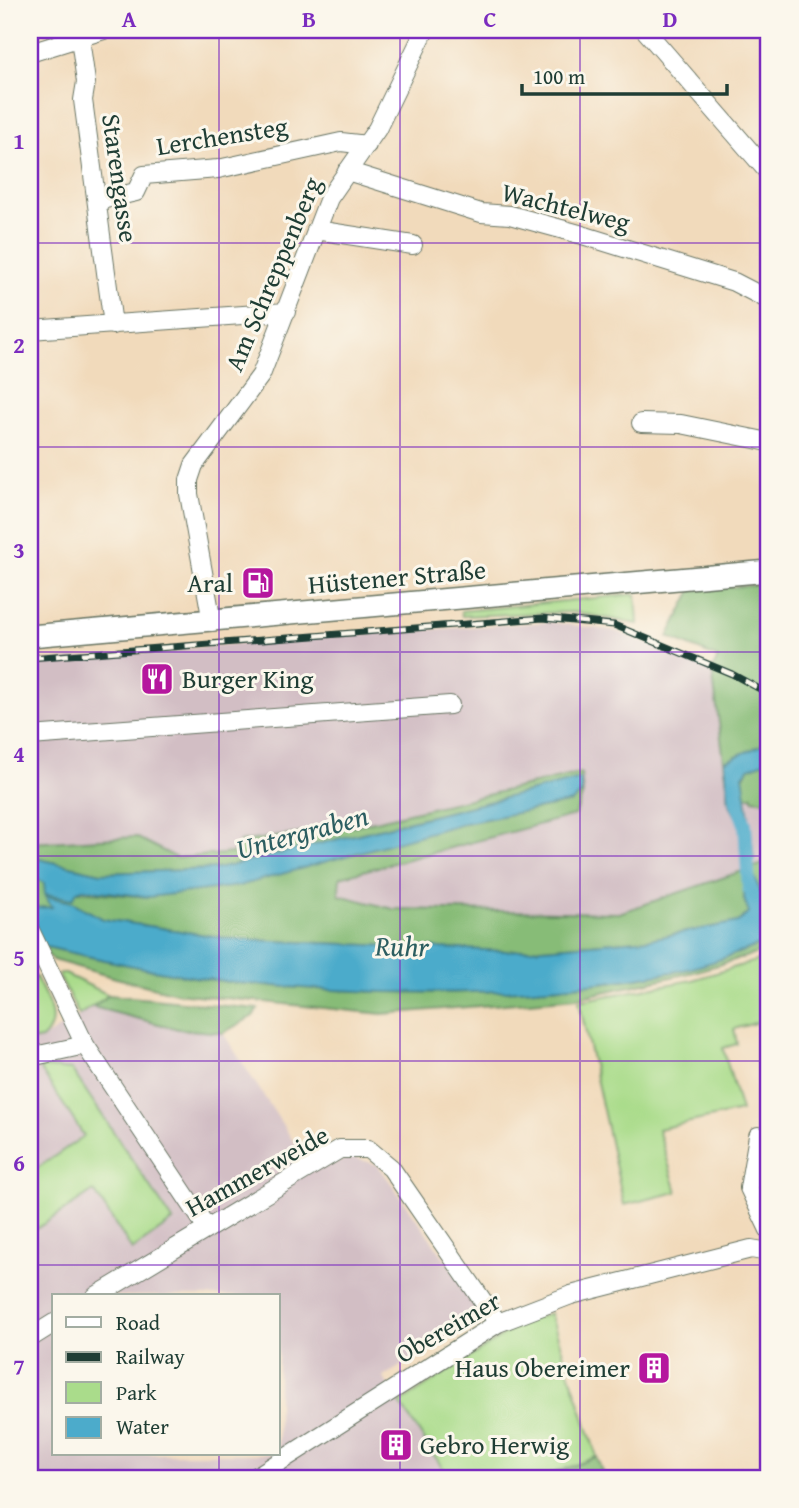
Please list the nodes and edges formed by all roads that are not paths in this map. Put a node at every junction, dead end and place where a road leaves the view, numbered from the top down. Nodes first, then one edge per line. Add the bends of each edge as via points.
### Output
1 (104, 30) edge
2 (425, 30) edge
3 (645, 30) edge
4 (80, 38) junction
5 (30, 54) edge
6 (367, 145) junction
7 (347, 171) junction
8 (769, 173) edge
9 (97, 201) junction
10 (316, 230) junction
11 (413, 245) dead end
12 (769, 300) edge
13 (286, 312) junction
14 (113, 325) junction
15 (30, 330) edge
16 (641, 423) dead end
17 (769, 442) edge
18 (769, 570) edge
19 (212, 622) junction
20 (30, 636) edge
21 (450, 705) dead end
22 (30, 736) edge
23 (30, 930) edge
24 (86, 1045) junction
25 (30, 1057) edge
26 (758, 1136) dead end
27 (206, 1228) junction
28 (769, 1230) edge
29 (769, 1252) edge
30 (99, 1294) edge
31 (52, 1323) edge
32 (498, 1323) junction
33 (30, 1338) edge
34 (254, 1478) edge

1 - 4 street
2 - 6 street, Am Schreppenberg
3 - 8 street
4 - 5 street
4 - 9 street, Starengasse
6 - 7 street, Am Schreppenberg
6 - 9 street, Lerchensteg via 341,142 218,169 144,175 136,192
7 - 10 street, Am Schreppenberg
7 - 12 street, Wachtelweg via 481,213 510,215 579,234 734,282
9 - 14 street, Starengasse
10 - 11 street
10 - 13 street, Am Schreppenberg
13 - 14 street
13 - 19 street, Am Schreppenberg via 261,375 190,473 189,494
14 - 15 street
16 - 17 street via 681,424
18 - 19 main road, Hüstener Straße
19 - 20 main road, Hüstener Straße
21 - 22 street
23 - 24 street
24 - 25 street
24 - 27 street
26 - 28 street via 748,1188
27 - 30 street, Hammerweide
27 - 32 street, Hammerweide via 340,1149 368,1149 391,1168
29 - 32 street, Obereimer via 751,1249 571,1295
31 - 33 street
32 - 34 street, Obereimer

